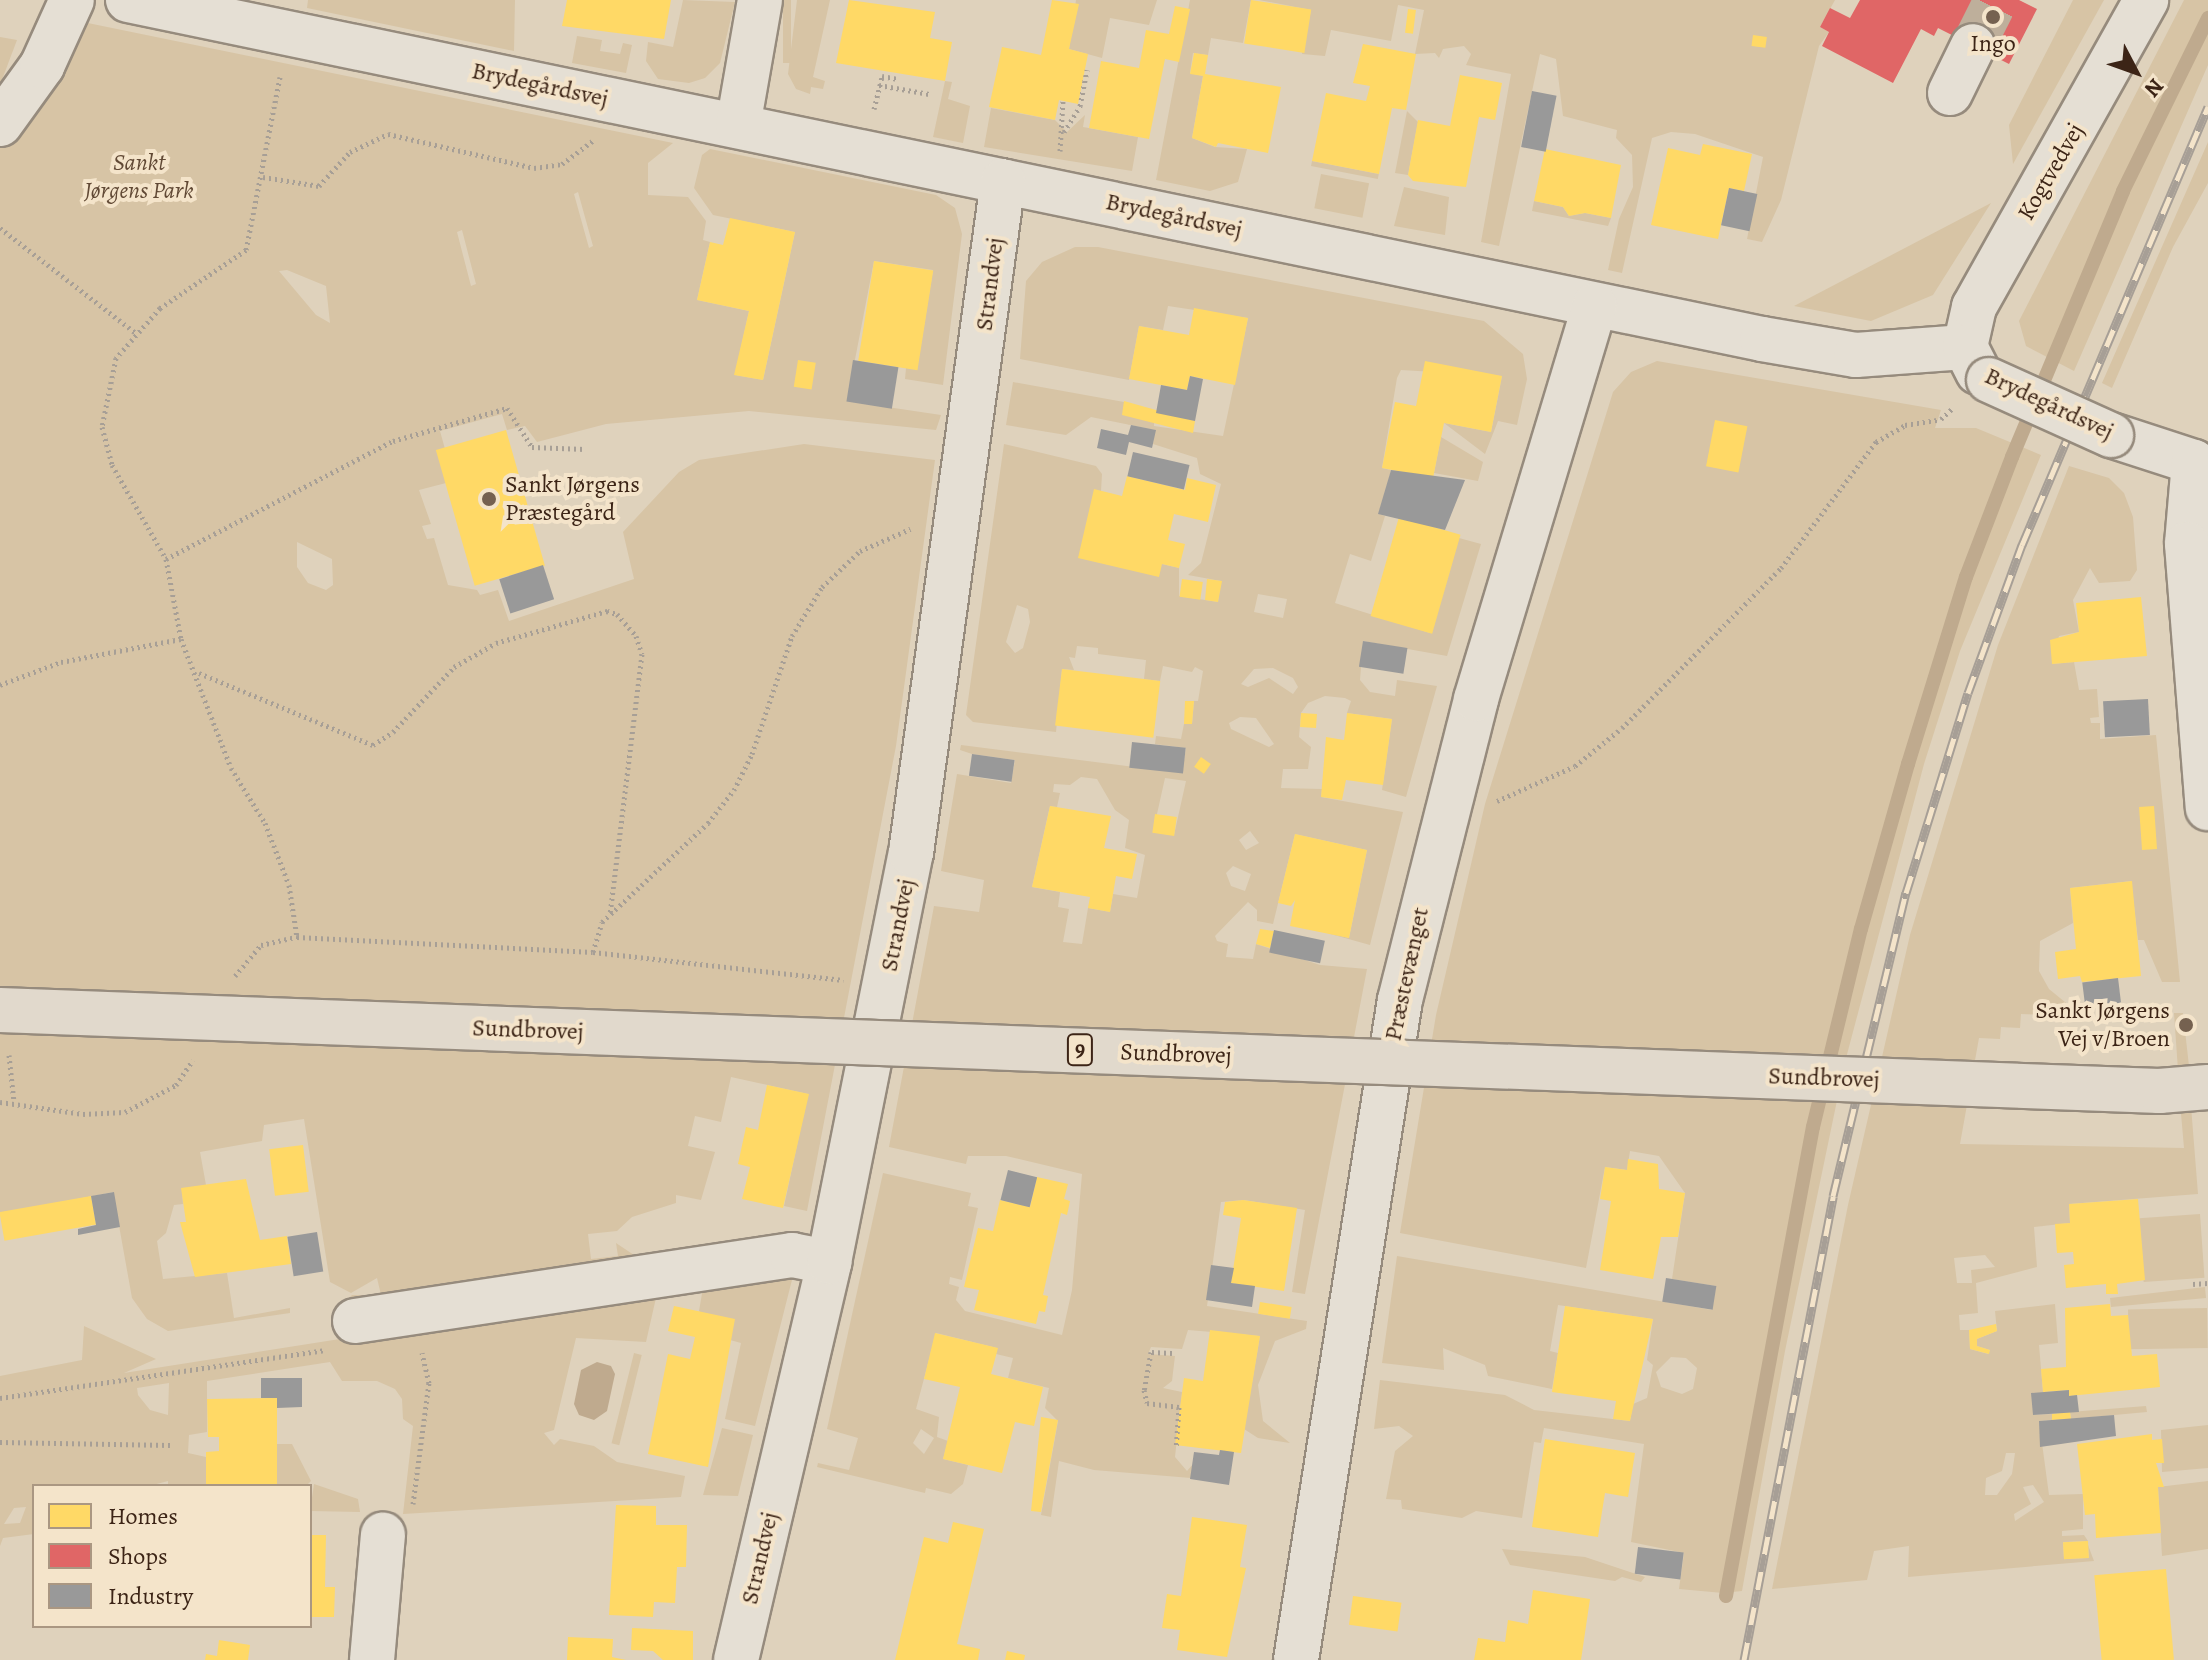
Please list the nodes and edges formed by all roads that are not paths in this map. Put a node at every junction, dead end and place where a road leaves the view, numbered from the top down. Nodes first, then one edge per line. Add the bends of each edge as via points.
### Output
1 (72, 0) edge
2 (128, 0) edge
3 (760, 0) edge
4 (2146, 0) edge
5 (1973, 46) tunnel mouth
6 (1950, 93) dead end
7 (0, 124) edge
8 (738, 126) junction
9 (1003, 181) junction
10 (1595, 306) junction
11 (1977, 363) junction
12 (2201, 458) edge
13 (2208, 808) edge
14 (4, 1026) edge
15 (2208, 1087) edge
16 (829, 1262) junction
17 (342, 1336) road end
18 (397, 1528) road end
19 (372, 1660) edge
20 (736, 1660) edge
21 (1296, 1660) edge

1 - 7 street via 42,66
2 - 8 street, Brydegårdsvej
3 - 8 street
4 - 11 street, Kogtvedvej via 1968,321
5 - 6 street
8 - 9 street, Brydegårdsvej
9 - 10 street, Brydegårdsvej
9 - 16 street, Strandvej via 959,529 908,868
10 - 11 street, Brydegårdsvej via 1835,353
10 - 21 street, Præstevænget via 1449,797 1400,1000
11 - 12 street, Brydegårdsvej, bridge via 2128,441
12 - 13 street via 2187,544
14 - 15 main road, Sundbrovej / 9, bridge via 2159,1091
16 - 17 street via 792,1255
16 - 20 street, Strandvej
18 - 19 street

